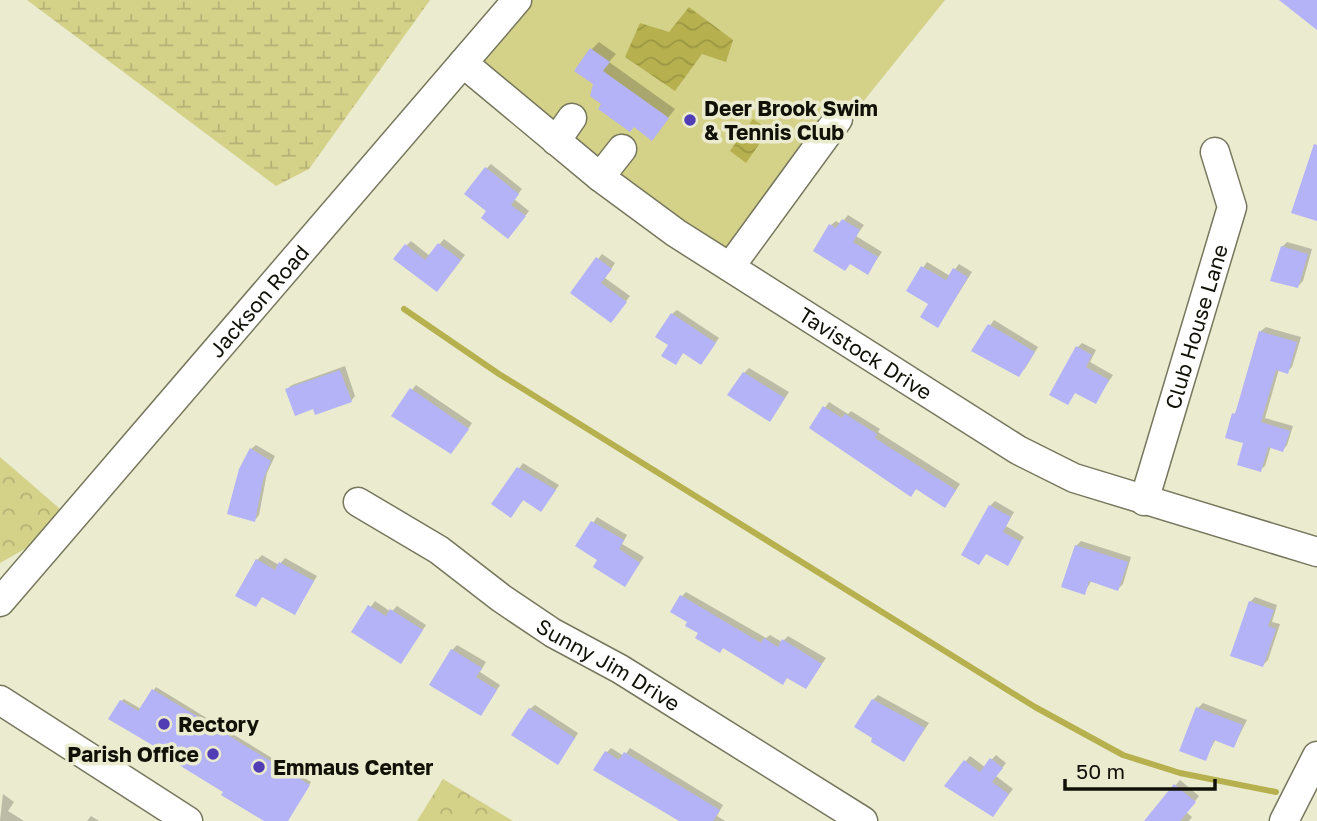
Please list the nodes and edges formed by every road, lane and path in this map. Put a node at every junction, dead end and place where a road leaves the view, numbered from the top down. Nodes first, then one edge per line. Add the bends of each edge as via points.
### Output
1 (517, 0) edge
2 (463, 63) junction
3 (572, 118) dead end
4 (838, 119) dead end
5 (556, 141) junction
6 (622, 149) dead end
7 (1215, 152) dead end
8 (600, 177) junction
9 (730, 267) junction
10 (1144, 501) junction
11 (358, 502) dead end
12 (1317, 552) edge
13 (0, 602) edge
14 (0, 700) edge
15 (1317, 755) edge
16 (188, 821) edge
17 (863, 821) edge
18 (1284, 821) edge

1 - 2 street, Jackson Road
2 - 5 street, Tavistock Drive
2 - 13 street, Jackson Road
3 - 5 street
4 - 9 street
5 - 8 street, Tavistock Drive
6 - 8 street
7 - 10 street, Club House Lane via 1232,207
8 - 9 street, Tavistock Drive
9 - 10 street, Tavistock Drive via 1018,450 1074,478
10 - 12 street, Tavistock Drive
11 - 17 street, Sunny Jim Drive via 439,550 553,633 620,669
14 - 16 street via 101,757
15 - 18 street

